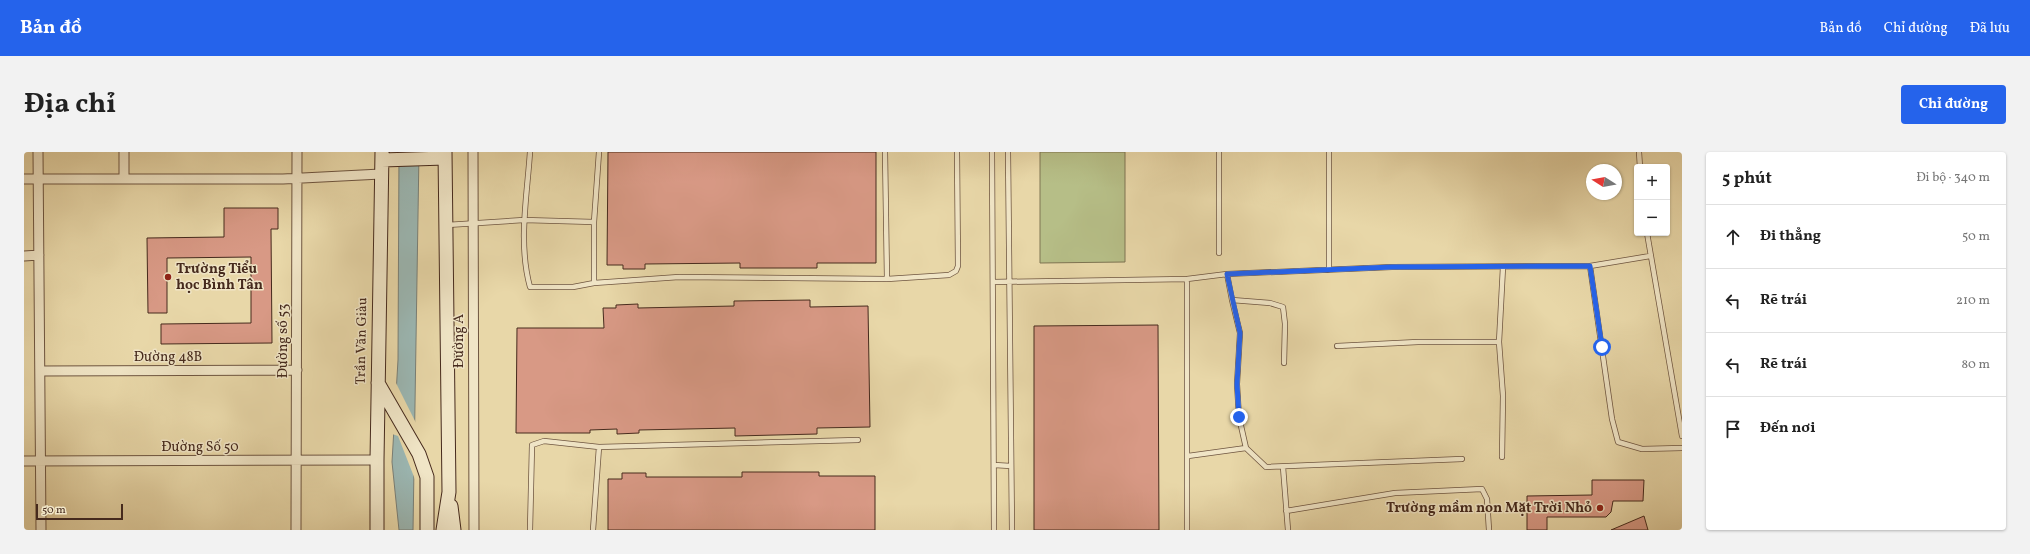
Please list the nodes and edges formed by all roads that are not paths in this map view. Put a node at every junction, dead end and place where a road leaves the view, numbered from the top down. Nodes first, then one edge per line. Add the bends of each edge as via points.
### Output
1 (38, 152) edge
2 (124, 152) edge
3 (297, 152) edge
4 (473, 152) edge
5 (530, 152) edge
6 (599, 152) edge
7 (885, 152) edge
8 (957, 152) edge
9 (992, 152) edge
10 (1008, 152) edge
11 (1220, 152) edge
12 (1329, 152) edge
13 (1639, 152) edge
14 (445, 155) edge
15 (382, 156) edge
16 (1640, 164) edge
17 (381, 174) junction
18 (24, 179) edge
19 (38, 179) junction
20 (124, 179) junction
21 (296, 179) junction
22 (524, 220) junction
23 (594, 222) junction
24 (473, 224) junction
25 (447, 225) junction
26 (1647, 236) edge
27 (1219, 253) dead end
28 (24, 256) edge
29 (39, 256) junction
30 (1650, 256) junction
31 (1590, 266) junction
32 (1503, 267) junction
33 (1329, 270) junction
34 (1227, 274) junction
35 (887, 279) junction
36 (1187, 279) junction
37 (1009, 280) junction
38 (993, 282) junction
39 (594, 283) junction
40 (1232, 300) junction
41 (1499, 342) junction
42 (1337, 346) dead end
43 (1284, 364) dead end
44 (296, 370) junction
45 (40, 371) junction
46 (378, 383) junction
47 (1682, 436) edge
48 (858, 440) dead end
49 (599, 448) junction
50 (1246, 448) junction
51 (1682, 448) edge
52 (1188, 456) junction
53 (1502, 457) dead end
54 (1462, 459) dead end
55 (297, 460) junction
56 (376, 460) junction
57 (24, 461) edge
58 (41, 461) junction
59 (994, 466) junction
60 (1011, 466) junction
61 (1283, 466) junction
62 (448, 496) junction
63 (1286, 511) junction
64 (41, 530) edge
65 (296, 530) edge
66 (377, 530) edge
67 (427, 530) edge
68 (443, 530) edge
69 (454, 530) edge
70 (474, 530) edge
71 (530, 530) edge
72 (593, 530) edge
73 (994, 530) edge
74 (1012, 530) edge
75 (1187, 530) edge
76 (1288, 530) edge
77 (1490, 530) edge

1 - 19 street
2 - 20 street
3 - 21 street, Đường số 53
4 - 24 street, Đường A
5 - 22 lane
6 - 23 lane
7 - 35 lane
8 - 35 lane via 956,271 949,275 934,277
9 - 38 lane
10 - 37 lane
11 - 27 lane
12 - 33 lane
13 - 16 lane
14 - 15 main road
14 - 25 main road
15 - 17 main road, Trần Văn Giàu
17 - 21 street
17 - 46 main road, Trần Văn Giàu
18 - 19 street
19 - 20 street
19 - 29 street
20 - 21 street
21 - 44 street, Đường số 53
22 - 23 lane
22 - 24 lane
22 - 39 lane via 525,269 530,287 573,287
23 - 39 lane
24 - 25 lane
24 - 70 street, Đường A
25 - 62 main road
26 - 30 lane
28 - 29 street
29 - 45 street
30 - 31 lane
30 - 47 lane
31 - 32 lane
31 - 51 lane via 1612,419 1618,442 1642,449
32 - 33 lane
32 - 41 lane
33 - 34 lane
34 - 36 lane
34 - 40 lane
35 - 39 lane via 680,277
36 - 37 lane
36 - 52 lane
37 - 38 lane
37 - 60 lane
38 - 59 lane
40 - 43 lane via 1270,303 1283,307
40 - 50 lane via 1240,333 1237,384 1239,417
41 - 42 lane
41 - 53 lane via 1503,396
44 - 45 street, Đường 48B
44 - 55 street, Đường số 53
45 - 58 street
46 - 56 main road, Trần Văn Giàu
46 - 67 main road via 419,454 427,478
48 - 49 lane
49 - 71 lane via 544,441 532,445
49 - 72 lane
50 - 52 lane
50 - 61 lane via 1266,467
52 - 75 lane
54 - 61 lane
55 - 56 street, Đường Số 50
55 - 58 street, Đường Số 50
55 - 65 street, Đường số 53
56 - 66 main road, Trần Văn Giàu
57 - 58 street, Đường Số 50
58 - 64 street
59 - 60 lane
59 - 73 lane
60 - 74 lane
61 - 63 lane
62 - 68 main road
62 - 69 main road
63 - 76 lane
63 - 77 lane via 1395,493 1482,489 1487,499

